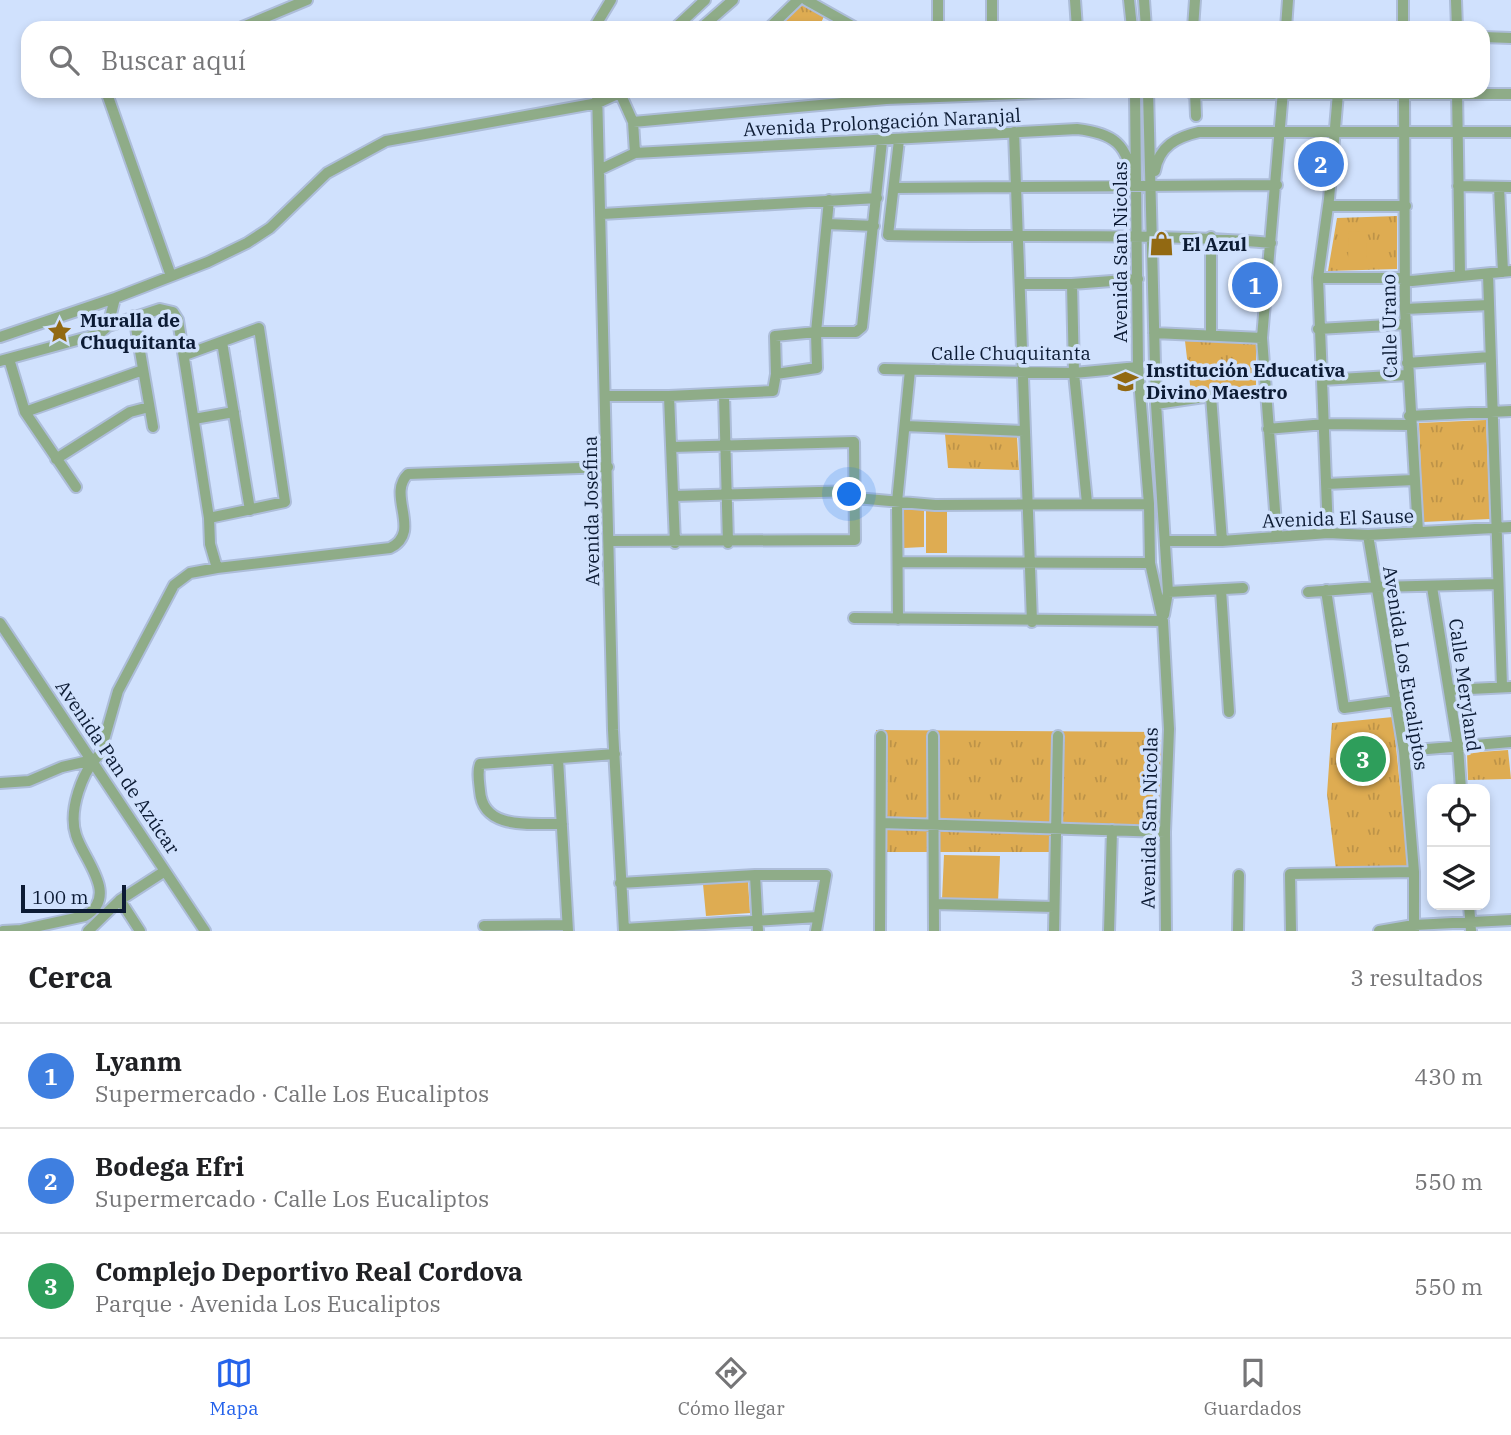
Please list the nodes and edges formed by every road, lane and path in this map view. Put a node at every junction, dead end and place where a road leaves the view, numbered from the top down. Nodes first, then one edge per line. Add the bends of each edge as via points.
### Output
1 (307, 0) edge
2 (611, 0) edge
3 (705, 0) edge
4 (733, 0) edge
5 (798, 0) edge
6 (806, 0) edge
7 (937, 0) edge
8 (992, 0) edge
9 (1074, 0) edge
10 (1129, 0) edge
11 (1144, 0) edge
12 (1195, 0) edge
13 (1288, 0) edge
14 (1403, 0) edge
15 (1456, 0) edge
16 (257, 21) edge
17 (598, 21) edge
18 (682, 21) edge
19 (709, 21) edge
20 (776, 21) edge
21 (844, 21) edge
22 (938, 21) edge
23 (992, 21) edge
24 (1076, 21) edge
25 (1131, 21) edge
26 (1146, 21) edge
27 (1194, 21) edge
28 (1286, 21) edge
29 (1403, 21) edge
30 (1457, 21) edge
31 (1490, 37) edge
32 (1511, 38) edge
33 (1490, 93) edge
34 (1511, 94) edge
35 (108, 98) edge
36 (592, 98) edge
37 (597, 98) edge
38 (624, 98) edge
39 (859, 98) edge
40 (1135, 98) edge
41 (1148, 98) edge
42 (1194, 98) edge
43 (1280, 98) edge
44 (1338, 98) edge
45 (1404, 98) edge
46 (1457, 98) edge
47 (1196, 116) dead end
48 (633, 122) junction
49 (1014, 132) junction
50 (1280, 132) junction
51 (1335, 132) junction
52 (1404, 132) junction
53 (1457, 132) junction
54 (1511, 132) edge
55 (899, 140) junction
56 (882, 141) junction
57 (635, 153) junction
58 (601, 169) junction
59 (1277, 185) junction
60 (1016, 186) junction
61 (1458, 186) junction
62 (1505, 187) edge
63 (894, 188) junction
64 (1135, 188) junction
65 (1153, 188) junction
66 (877, 198) junction
67 (829, 200) junction
68 (1328, 206) junction
69 (1406, 206) junction
70 (602, 214) junction
71 (827, 223) junction
72 (874, 226) junction
73 (1506, 230) edge
74 (1138, 236) junction
75 (1152, 236) junction
76 (1211, 237) junction
77 (1019, 238) junction
78 (1271, 243) junction
79 (1507, 272) edge
80 (1488, 274) junction
81 (1460, 275) junction
82 (171, 276) junction
83 (1318, 278) junction
84 (1138, 279) junction
85 (1405, 279) junction
86 (1020, 284) junction
87 (1072, 284) junction
88 (115, 299) junction
89 (1489, 305) junction
90 (1405, 309) junction
91 (134, 316) junction
92 (1406, 324) junction
93 (107, 326) junction
94 (1318, 329) junction
95 (816, 332) junction
96 (1154, 333) junction
97 (1211, 334) junction
98 (0, 337) edge
99 (1262, 338) junction
100 (222, 342) junction
101 (185, 355) junction
102 (1490, 357) junction
103 (5, 360) edge
104 (1138, 367) junction
105 (884, 369) dead end
106 (1407, 369) junction
107 (143, 370) junction
108 (911, 370) junction
109 (1022, 373) junction
110 (1074, 373) junction
111 (776, 374) junction
112 (1322, 380) junction
113 (724, 394) junction
114 (606, 396) junction
115 (669, 396) junction
116 (1156, 404) junction
117 (149, 407) junction
118 (1511, 411) edge
119 (25, 412) junction
120 (234, 412) junction
121 (1493, 412) junction
122 (194, 419) junction
123 (1410, 421) junction
124 (1325, 424) junction
125 (905, 426) junction
126 (153, 427) dead end
127 (1269, 429) junction
128 (1024, 430) junction
129 (726, 445) junction
130 (672, 447) junction
131 (56, 459) junction
132 (608, 467) junction
133 (1414, 480) junction
134 (1326, 484) junction
135 (76, 488) dead end
136 (727, 495) junction
137 (856, 495) junction
138 (674, 496) junction
139 (897, 502) junction
140 (1087, 503) junction
141 (1027, 504) junction
142 (1149, 504) junction
143 (250, 510) junction
144 (209, 518) junction
145 (1496, 527) junction
146 (1511, 527) edge
147 (1418, 532) junction
148 (1328, 533) junction
149 (1368, 536) junction
150 (1277, 537) junction
151 (609, 541) junction
152 (1166, 541) junction
153 (1222, 541) junction
154 (675, 543) junction
155 (728, 543) junction
156 (898, 562) junction
157 (1029, 562) junction
158 (1150, 563) junction
159 (217, 568) junction
160 (1498, 584) junction
161 (1376, 587) junction
162 (1432, 587) junction
163 (1243, 589) dead end
164 (1221, 590) junction
165 (1326, 590) junction
166 (1308, 592) dead end
167 (1168, 593) junction
168 (854, 618) dead end
169 (898, 619) junction
170 (1163, 621) junction
171 (1032, 622) junction
172 (0, 623) edge
173 (1507, 687) edge
174 (1449, 690) junction
175 (1395, 701) junction
176 (1229, 712) dead end
177 (881, 736) dead end
178 (933, 736) dead end
179 (1058, 736) dead end
180 (1511, 742) edge
181 (1458, 747) junction
182 (1404, 751) junction
183 (615, 754) junction
184 (558, 759) junction
185 (93, 760) junction
186 (0, 783) edge
187 (1461, 784) edge
188 (881, 823) junction
189 (562, 824) junction
190 (934, 825) junction
191 (1056, 829) junction
192 (1112, 830) junction
193 (1165, 832) junction
194 (165, 870) junction
195 (1414, 872) junction
196 (755, 875) junction
197 (1239, 875) dead end
198 (620, 883) junction
199 (120, 900) junction
200 (934, 904) junction
201 (1054, 906) junction
202 (818, 917) junction
203 (757, 919) junction
204 (1511, 920) edge
205 (484, 926) dead end
206 (718, 926) edge
207 (1470, 927) edge
208 (567, 928) edge
209 (1414, 928) edge
210 (624, 930) edge
211 (3, 931) edge
212 (88, 931) edge
213 (140, 931) edge
214 (205, 931) edge
215 (758, 931) edge
216 (816, 931) edge
217 (880, 931) edge
218 (934, 931) edge
219 (1054, 931) edge
220 (1109, 931) edge
221 (1166, 931) edge
222 (1238, 931) edge
223 (1291, 931) edge
224 (1379, 931) edge

1 - 16 street
2 - 17 street
3 - 18 street
4 - 19 street
5 - 20 street
6 - 21 street
7 - 22 street
8 - 23 street
9 - 24 street
10 - 25 street
11 - 26 street
12 - 27 street
13 - 28 street
14 - 29 street
15 - 30 street
31 - 32 street
33 - 34 street
35 - 82 street
36 - 82 street via 386,141 327,173 270,228 247,243
37 - 58 street, Avenida Josefina
38 - 48 street
39 - 48 street, Avenida Prolongación Naranjal
40 - 64 street, Avenida San Nicolas
41 - 65 street, Avenida San Nicolas
42 - 47 street
43 - 50 street
44 - 51 street
45 - 52 street, Calle Urano
46 - 53 street
48 - 57 street
49 - 55 street, Avenida Prolongación Naranjal
49 - 60 street
49 - 64 street, Avenida Prolongación Naranjal via 1103,132 1122,149
50 - 51 street
50 - 59 street
50 - 65 street via 1218,131 1182,136 1160,155
51 - 52 street
51 - 68 street
52 - 53 street
52 - 69 street, Calle Urano
53 - 54 street
53 - 61 street
55 - 56 street, Avenida Prolongación Naranjal
55 - 63 street
56 - 57 street, Avenida Prolongación Naranjal
56 - 66 street
57 - 58 street, Avenida Prolongación Naranjal
58 - 70 street, Avenida Josefina
59 - 65 street
59 - 78 street
60 - 63 street
60 - 64 street
60 - 77 street
61 - 62 street
61 - 81 street
62 - 73 street
63 - 77 street via 888,235
64 - 65 street
64 - 74 street, Avenida San Nicolas
65 - 75 street, Avenida San Nicolas
66 - 67 street
66 - 72 street
67 - 70 street
67 - 71 street
68 - 69 street
68 - 83 street
69 - 85 street, Calle Urano
70 - 114 street, Avenida Josefina
71 - 72 street
71 - 95 street
72 - 95 street via 862,327 856,332
73 - 79 street
74 - 75 street
74 - 77 street
74 - 84 street, Avenida San Nicolas
75 - 76 street
75 - 96 street, Avenida San Nicolas
76 - 78 street
76 - 97 street
77 - 86 street
78 - 99 street
79 - 80 street
80 - 81 street
80 - 89 street
81 - 85 street
82 - 88 street
83 - 85 street
83 - 94 street
84 - 87 street
84 - 104 street, Avenida San Nicolas
85 - 90 street, Calle Urano
86 - 87 street
86 - 109 street
87 - 110 street
88 - 93 street
88 - 98 street
89 - 90 street
89 - 102 street
90 - 92 street, Calle Urano
91 - 93 street
91 - 101 street via 160,309 173,312
91 - 107 street
92 - 94 street
92 - 106 street, Calle Urano
93 - 103 street via 90,337
94 - 112 street
95 - 111 street via 817,368
95 - 111 street via 775,336
96 - 97 street
96 - 116 street, Avenida San Nicolas
97 - 99 street
99 - 127 street
100 - 101 street
100 - 120 street
100 - 143 street via 259,328 285,502
101 - 122 street
102 - 106 street
102 - 121 street
103 - 119 street
104 - 110 street, Calle Chuquitanta
104 - 142 street, Avenida San Nicolas
105 - 108 street, Calle Chuquitanta
106 - 112 street
106 - 123 street, Calle Urano
107 - 117 street
107 - 119 street
108 - 109 street, Calle Chuquitanta
108 - 125 street
109 - 110 street, Calle Chuquitanta
109 - 128 street
110 - 140 street
111 - 113 street via 772,392
112 - 124 street
113 - 115 street
113 - 129 street
114 - 115 street
114 - 132 street, Avenida Josefina
115 - 130 street
116 - 152 street, Avenida San Nicolas
116 - 153 street via 1211,396
117 - 126 street
117 - 131 street via 130,412
118 - 121 street
119 - 131 street
120 - 122 street
120 - 143 street
121 - 123 street
121 - 145 street
122 - 144 street
123 - 124 street
123 - 133 street, Calle Urano
124 - 127 street
124 - 134 street
125 - 128 street
125 - 139 street
127 - 150 street
128 - 141 street
129 - 130 street
129 - 136 street
129 - 137 street via 854,442
130 - 138 street
131 - 135 street
132 - 151 street, Avenida Josefina
132 - 159 street via 408,474 401,486 405,532 399,544
133 - 134 street
133 - 147 street, Calle Urano
134 - 148 street
136 - 137 street
136 - 138 street
136 - 155 street
137 - 139 street
137 - 155 street via 855,540
138 - 154 street
139 - 141 street
139 - 156 street
140 - 141 street
140 - 142 street
141 - 157 street
142 - 158 street, Avenida San Nicolas
143 - 144 street
144 - 159 street via 209,544
145 - 146 street, Avenida El Sause
145 - 147 street, Avenida El Sause
145 - 160 street
147 - 149 street, Avenida El Sause
148 - 149 street, Avenida El Sause
148 - 150 street, Avenida El Sause
149 - 161 street, Avenida Los Eucaliptos
150 - 153 street, Avenida El Sause
151 - 154 street
151 - 183 street, Avenida Josefina
152 - 153 street, Avenida El Sause
152 - 167 street, Avenida San Nicolas
154 - 155 street
156 - 157 street
156 - 169 street
157 - 158 street
157 - 171 street
158 - 170 street, Avenida San Nicolas
159 - 185 street via 190,573 174,585 118,691 100,754
160 - 162 street
160 - 173 street
161 - 162 street
161 - 165 street
161 - 175 street, Avenida Los Eucaliptos
162 - 174 street, Calle Meryland
163 - 164 street
164 - 167 street
164 - 176 street
165 - 166 street
165 - 175 street via 1344,708
167 - 170 street, Avenida San Nicolas
168 - 169 street
169 - 171 street
170 - 171 street
170 - 193 street, Avenida San Nicolas via 1168,729
172 - 185 street, Avenida Pan de Azúcar
173 - 174 street
174 - 181 street, Calle Meryland
175 - 182 street, Avenida Los Eucaliptos
177 - 188 street
178 - 190 street
179 - 191 street
180 - 181 street
181 - 182 street
181 - 187 street, Calle Meryland
182 - 195 street, Avenida Los Eucaliptos
183 - 184 street
183 - 198 street, Avenida Josefina
184 - 189 street
184 - 189 street via 480,764 478,771 481,801 497,818
185 - 186 street via 29,781
185 - 194 street, Avenida Pan de Azúcar
185 - 211 street via 78,794 74,820 76,836 91,860 99,888 94,912
188 - 190 street
188 - 217 street
189 - 208 street
190 - 191 street
190 - 200 street
191 - 192 street
191 - 201 street
192 - 193 street
192 - 220 street
193 - 221 street, Avenida San Nicolas
194 - 199 street
194 - 214 street, Avenida Pan de Azúcar
195 - 209 street, Avenida Los Eucaliptos
195 - 223 street via 1290,874
196 - 198 street
196 - 202 street via 826,875
196 - 203 street
197 - 222 street
198 - 210 street, Avenida Josefina
199 - 212 street
199 - 213 street
200 - 201 street
200 - 218 street
201 - 219 street
202 - 203 street
202 - 216 street
203 - 206 street
203 - 215 street
204 - 207 street
205 - 208 street
206 - 210 street
207 - 209 street
209 - 224 street

